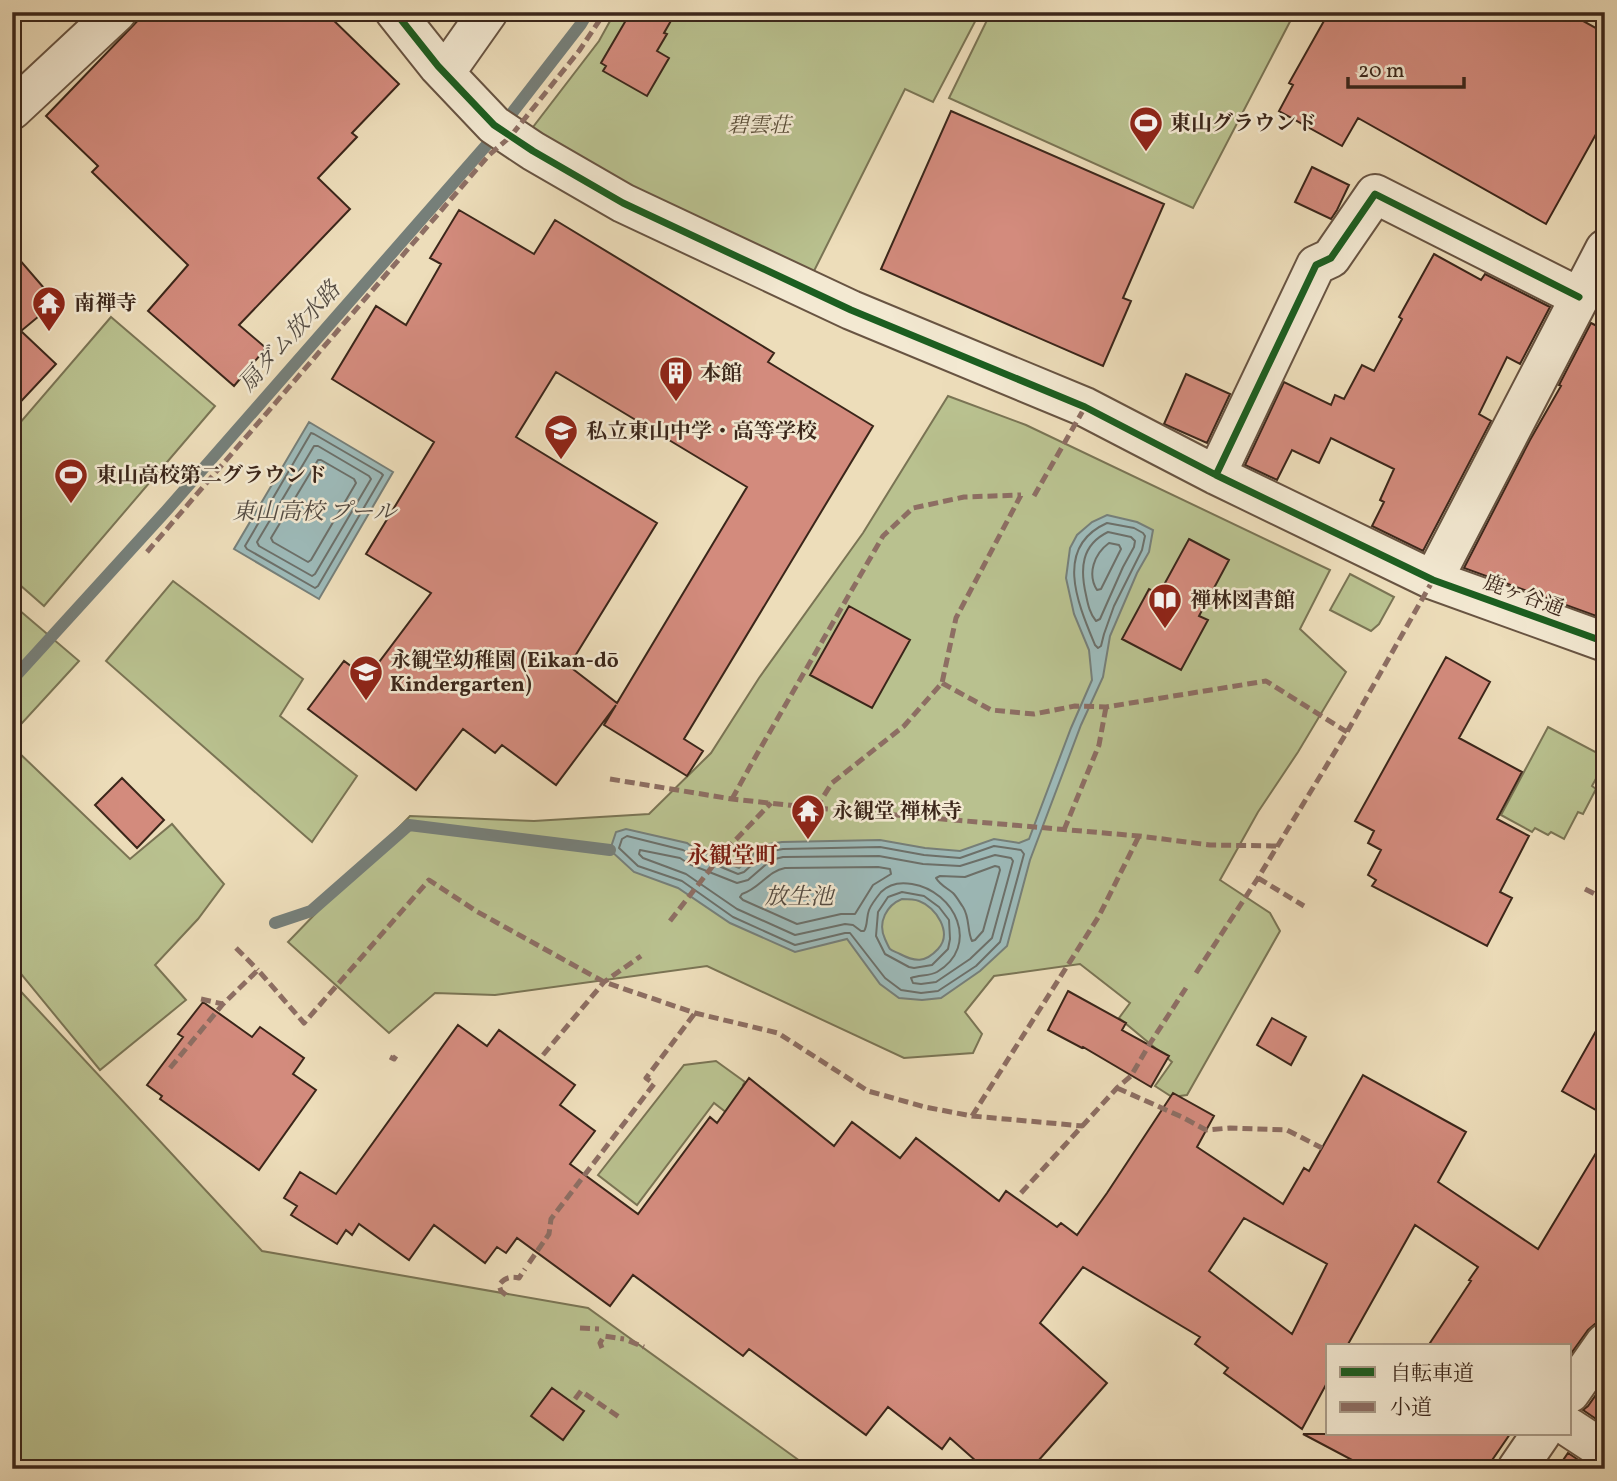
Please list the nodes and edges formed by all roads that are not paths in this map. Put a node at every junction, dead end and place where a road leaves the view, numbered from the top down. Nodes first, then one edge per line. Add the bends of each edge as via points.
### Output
1 (117, 12) edge
2 (395, 12) edge
3 (488, 12) edge
4 (445, 73) junction
5 (12, 110) edge
6 (1605, 249) edge
7 (1579, 297) junction
8 (1216, 475) junction
9 (1433, 580) junction
10 (1605, 642) edge
11 (1605, 1343) edge
12 (1572, 1390) edge
13 (1572, 1428) edge
14 (1540, 1436) edge
15 (1605, 1451) edge
16 (1517, 1469) edge

1 - 5 street
2 - 4 street, 鹿ヶ谷通
3 - 4 street
4 - 8 street, 鹿ヶ谷通 via 501,130 623,203 851,310 1085,407
6 - 7 street
7 - 8 street via 1375,194 1331,258 1317,265
7 - 9 street
8 - 9 street, 鹿ヶ谷通
9 - 10 street, 鹿ヶ谷通
11 - 12 street
13 - 15 street
14 - 16 street

